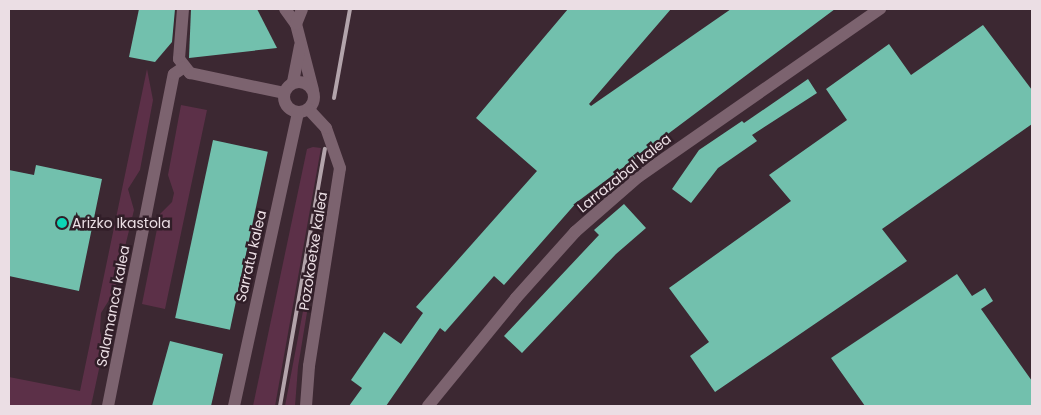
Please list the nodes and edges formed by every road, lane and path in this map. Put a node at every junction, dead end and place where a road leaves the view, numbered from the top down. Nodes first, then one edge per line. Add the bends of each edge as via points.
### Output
1 (183, 9) edge
2 (285, 9) edge
3 (302, 9) edge
4 (880, 9) edge
5 (296, 24) junction
6 (300, 46) junction
7 (183, 68) junction
8 (293, 82) junction
9 (312, 90) junction
10 (284, 93) junction
11 (303, 111) junction
12 (108, 406) edge
13 (234, 406) edge
14 (306, 406) edge
15 (428, 406) edge

1 - 7 street via 179,54
2 - 5 street
3 - 5 street
4 - 15 street, Larrazabal kalea via 638,177 575,232
5 - 6 street
6 - 8 street
6 - 9 street
7 - 10 street via 190,73
7 - 12 street, Salamanca kalea via 174,74
8 - 9 street via 302,82
8 - 10 street
9 - 11 street via 314,98
10 - 11 street via 288,108
11 - 13 street, Sarratu kalea
11 - 14 street, Pozokoetxe kalea via 326,128 340,168 309,366

